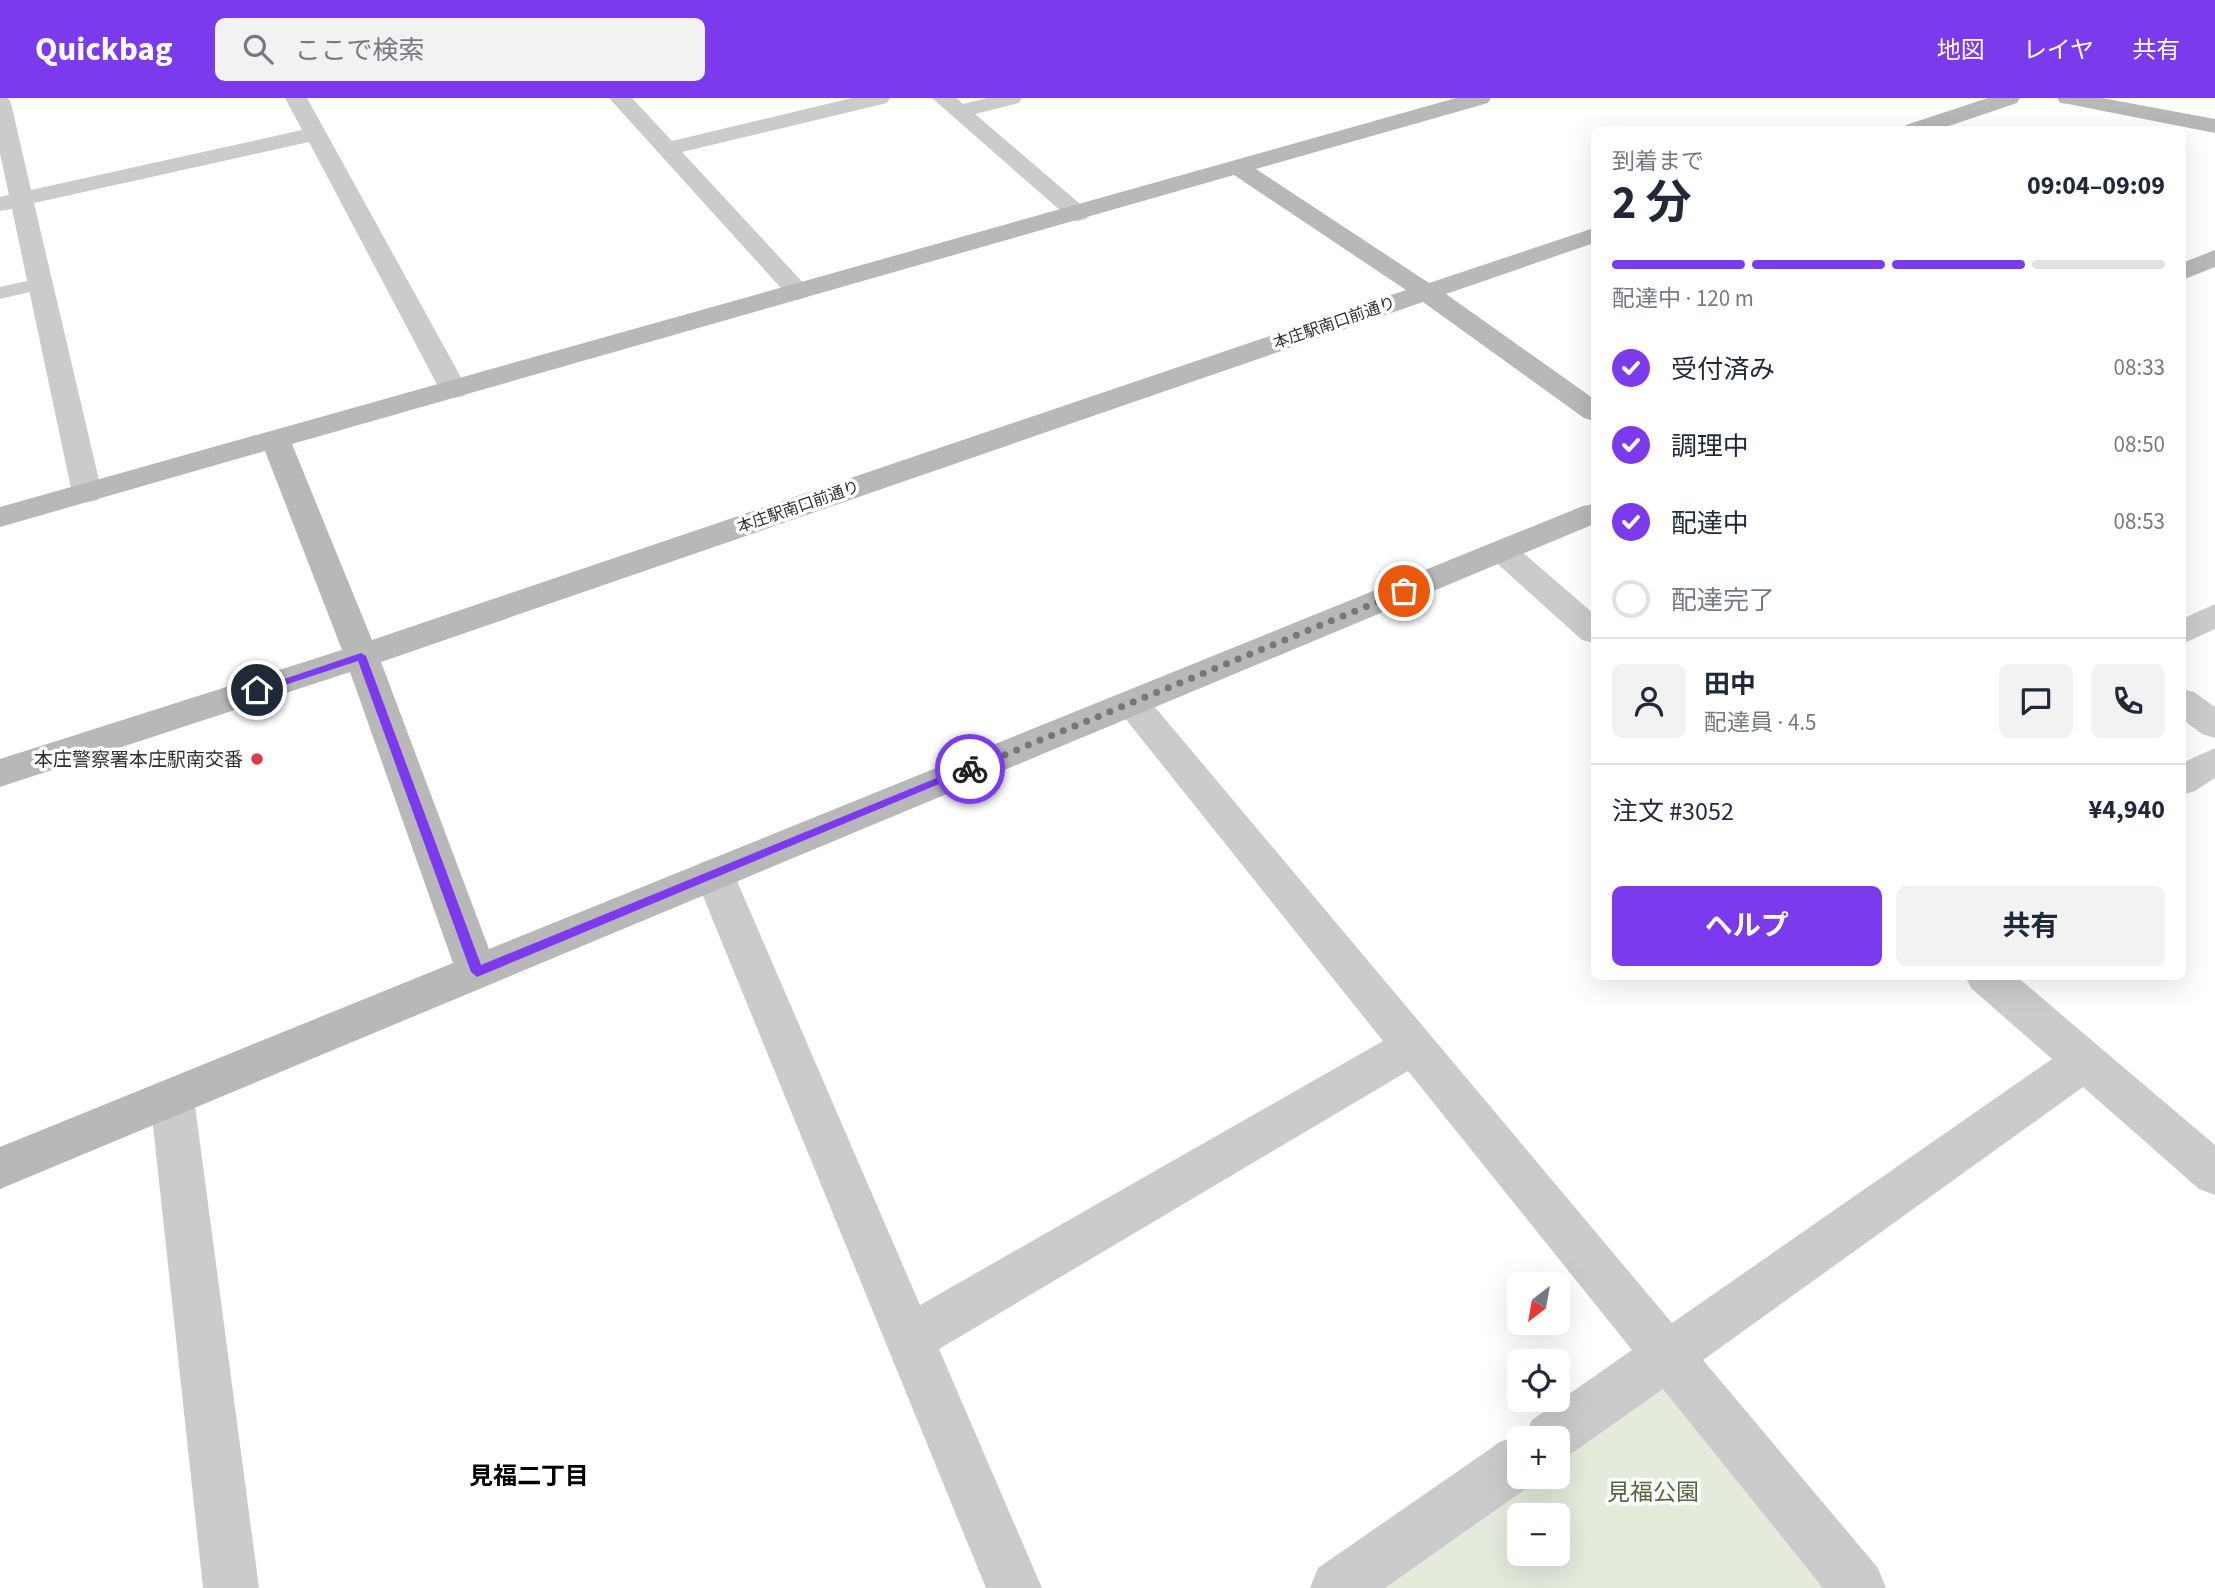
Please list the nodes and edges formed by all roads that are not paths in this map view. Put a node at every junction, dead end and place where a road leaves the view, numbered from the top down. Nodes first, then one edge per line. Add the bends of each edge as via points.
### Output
1 (296, 98) edge
2 (620, 98) edge
3 (879, 98) edge
4 (1011, 98) edge
5 (1480, 98) edge
6 (2009, 98) edge
7 (2068, 98) edge
8 (0, 103) edge
9 (951, 105) edge
10 (1926, 126) edge
11 (2215, 126) edge
12 (315, 134) junction
13 (667, 149) junction
14 (1239, 168) junction
15 (11, 202) edge
16 (1078, 214) junction
17 (1591, 236) edge
18 (2215, 258) edge
19 (2186, 270) edge
20 (40, 284) junction
21 (1424, 291) junction
22 (798, 292) junction
23 (0, 293) edge
24 (454, 390) junction
25 (1591, 410) edge
26 (276, 441) junction
27 (87, 493) junction
28 (1591, 514) edge
29 (0, 517) edge
30 (1502, 551) junction
31 (2215, 615) edge
32 (1591, 629) edge
33 (2186, 632) edge
34 (361, 656) junction
35 (1132, 703) junction
36 (2186, 704) edge
37 (2215, 725) edge
38 (2215, 761) edge
39 (0, 773) edge
40 (2186, 779) edge
41 (715, 874) junction
42 (477, 972) junction
43 (1991, 980) edge
44 (1414, 1045) junction
45 (2083, 1062) junction
46 (172, 1098) junction
47 (0, 1168) edge
48 (2215, 1174) edge
49 (909, 1339) junction
50 (1667, 1357) junction
51 (1567, 1426) edge
52 (1507, 1469) edge
53 (231, 1588) edge
54 (1014, 1588) edge
55 (1338, 1588) edge
56 (1858, 1588) edge

1 - 12 street
2 - 13 street
3 - 13 street
4 - 9 street
5 - 14 street
6 - 10 street
7 - 11 street
8 - 15 street
9 - 16 street
12 - 15 street
12 - 24 street
13 - 22 street
14 - 16 street
14 - 21 street
15 - 20 street
16 - 22 street
17 - 21 street, 本庄駅南口前通り
18 - 19 street
20 - 23 lane
20 - 27 street
21 - 25 street
21 - 34 street, 本庄駅南口前通り
22 - 24 street
24 - 26 street
26 - 27 street
26 - 34 street
27 - 29 street
28 - 30 street
30 - 32 street
30 - 35 street
31 - 33 street
34 - 39 street, 本庄駅南口前通り
34 - 42 street
35 - 41 street
35 - 44 street
36 - 37 street
38 - 40 street
41 - 42 street
41 - 49 street
42 - 46 street
43 - 45 street
44 - 49 street
44 - 50 street
45 - 48 street
45 - 50 street
46 - 47 street
46 - 53 street
49 - 54 street
50 - 51 street
50 - 56 street
52 - 55 street

